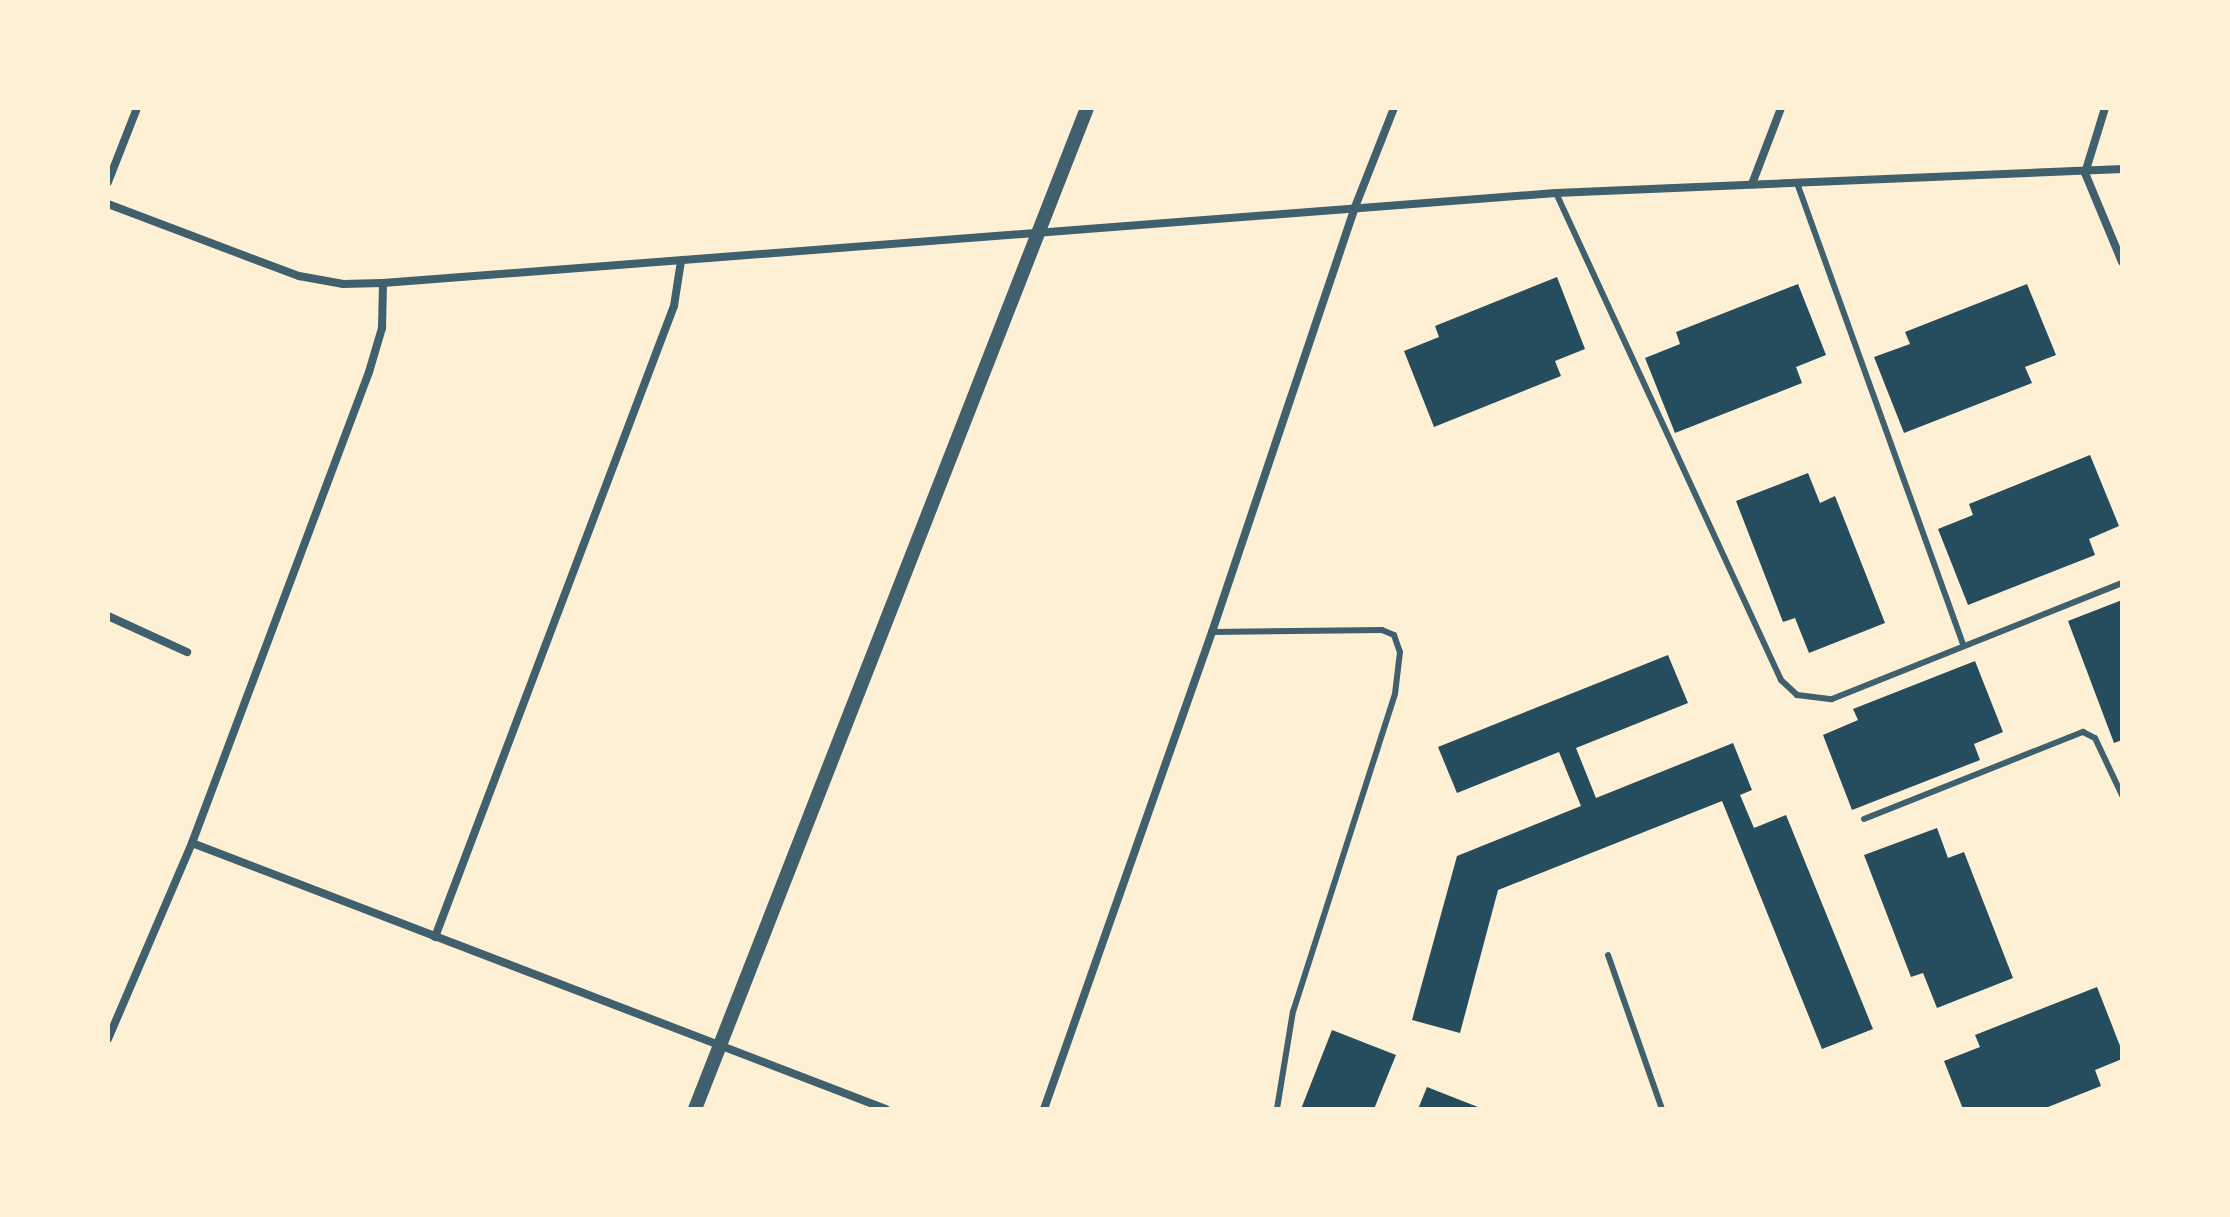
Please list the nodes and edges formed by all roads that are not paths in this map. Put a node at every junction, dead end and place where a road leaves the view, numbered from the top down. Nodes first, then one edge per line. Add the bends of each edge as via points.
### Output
1 (137, 108) edge
2 (1087, 108) edge
3 (1394, 108) edge
4 (1781, 108) edge
5 (2105, 108) edge
6 (2122, 169) edge
7 (2085, 173) junction
8 (108, 182) edge
9 (1797, 183) junction
10 (1752, 184) junction
11 (1556, 193) junction
12 (108, 204) edge
13 (1355, 207) junction
14 (1038, 233) junction
15 (681, 261) junction
16 (2122, 262) edge
17 (383, 283) junction
18 (2122, 583) edge
19 (108, 616) edge
20 (1212, 632) junction
21 (1963, 645) junction
22 (187, 652) dead end
23 (2122, 795) edge
24 (1864, 819) dead end
25 (192, 843) junction
26 (435, 937) junction
27 (1608, 955) dead end
28 (108, 1039) edge
29 (719, 1047) junction
30 (695, 1109) edge
31 (886, 1109) edge
32 (1044, 1109) edge
33 (1277, 1109) edge
34 (1662, 1109) edge

1 - 8 street
2 - 14 street
3 - 13 street
4 - 10 street
5 - 7 street
6 - 7 street
7 - 9 street
7 - 16 street
9 - 10 street
9 - 21 lane
10 - 11 street
11 - 13 street
11 - 21 lane via 1781,680 1797,695 1832,699
12 - 17 street via 299,276 343,284
13 - 14 street
13 - 20 street
14 - 15 street
14 - 29 street
15 - 17 street
15 - 26 street via 674,306
17 - 25 street via 382,328 369,372
18 - 21 lane
19 - 22 street
20 - 32 street
20 - 33 lane via 1382,630 1394,635 1400,652 1395,694 1293,1011
23 - 24 lane via 2095,738 2083,732
25 - 26 street
25 - 28 street
26 - 29 street
27 - 34 lane
29 - 30 street
29 - 31 street

